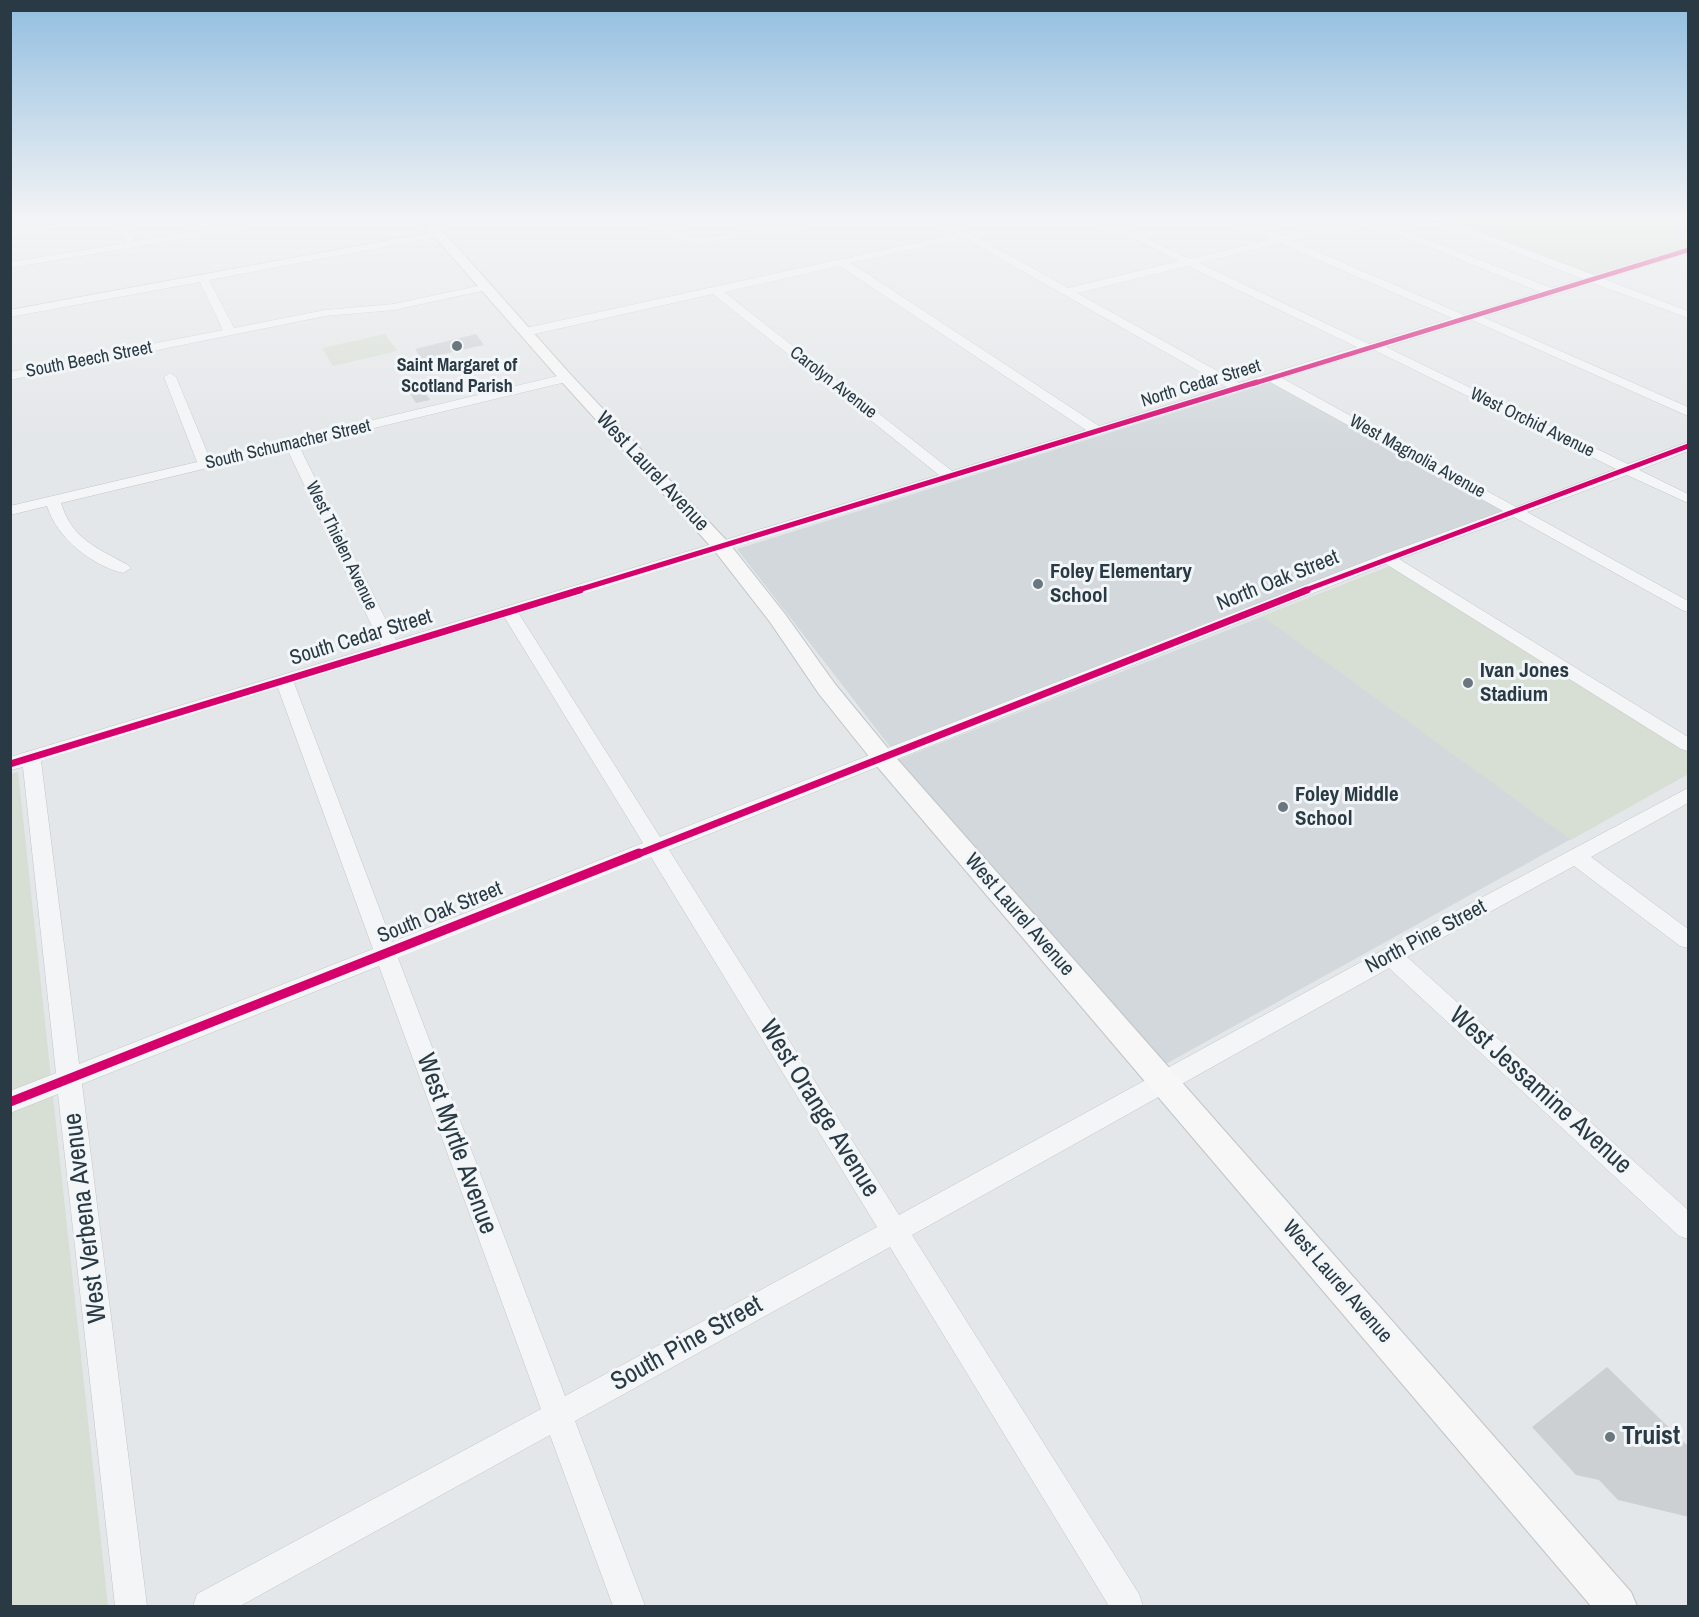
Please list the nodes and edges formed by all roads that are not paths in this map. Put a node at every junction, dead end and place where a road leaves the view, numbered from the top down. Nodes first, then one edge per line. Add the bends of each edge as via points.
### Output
1 (109, 295) edge
2 (212, 295) edge
3 (448, 295) edge
4 (494, 295) edge
5 (695, 295) edge
6 (722, 295) edge
7 (893, 295) edge
8 (1072, 295) edge
9 (1260, 295) edge
10 (1414, 295) edge
11 (1540, 295) edge
12 (1637, 295) edge
13 (10, 314) edge
14 (1689, 315) edge
15 (1468, 318) junction
16 (230, 332) junction
17 (526, 332) junction
18 (1371, 347) junction
19 (10, 376) edge
20 (170, 377) dead end
21 (566, 378) junction
22 (1272, 378) junction
23 (1238, 388) junction
24 (1689, 412) edge
25 (1097, 431) junction
26 (291, 444) junction
27 (1689, 446) edge
28 (205, 465) junction
29 (1628, 470) junction
30 (950, 476) junction
31 (1689, 499) edge
32 (53, 501) junction
33 (1515, 511) junction
34 (10, 512) edge
35 (721, 546) junction
36 (1387, 558) junction
37 (123, 568) dead end
38 (1689, 606) edge
39 (510, 612) junction
40 (391, 648) junction
41 (285, 681) junction
42 (1689, 745) edge
43 (883, 758) junction
44 (21, 761) edge
45 (1689, 795) edge
46 (657, 847) junction
47 (1575, 856) junction
48 (1689, 940) edge
49 (385, 954) junction
50 (1391, 956) junction
51 (69, 1079) junction
52 (1165, 1083) junction
53 (10, 1102) edge
54 (1689, 1227) edge
55 (894, 1231) junction
56 (557, 1415) junction
57 (131, 1606) edge
58 (209, 1606) edge
59 (629, 1606) edge
60 (1127, 1606) edge
61 (1617, 1606) edge

1 - 13 street
2 - 16 street
3 - 16 street, South Beech Street
4 - 17 main road, West Laurel Avenue
5 - 17 street
6 - 30 street, Carolyn Avenue
7 - 25 street
8 - 23 street
9 - 18 street, West Orchid Avenue
10 - 15 street
11 - 15 street, North Cedar Street
12 - 14 street
15 - 18 street, North Cedar Street
15 - 24 street
16 - 19 street, South Beech Street
17 - 21 main road, West Laurel Avenue
18 - 22 street, North Cedar Street
18 - 29 street, West Orchid Avenue
20 - 28 street
21 - 26 street, South Schumacher Street
21 - 35 main road, West Laurel Avenue
22 - 23 street, North Cedar Street
22 - 33 street, West Magnolia Avenue
23 - 25 street, North Cedar Street
25 - 30 street, North Cedar Street
26 - 28 street, South Schumacher Street
26 - 40 street, West Thielen Avenue
27 - 29 street, North Oak Street
28 - 32 street, South Schumacher Street
29 - 31 street, West Orchid Avenue
29 - 33 street, North Oak Street
30 - 35 street, North Cedar Street
32 - 34 street, South Schumacher Street
32 - 37 street via 57,518 69,536
33 - 36 street, North Oak Street
33 - 38 street, West Magnolia Avenue
35 - 39 street, South Cedar Street
35 - 43 main road, West Laurel Avenue
36 - 42 street
36 - 43 street, North Oak Street
39 - 40 street, South Cedar Street
39 - 46 street, West Orange Avenue
40 - 41 street, South Cedar Street
41 - 44 street, South Cedar Street
41 - 49 street, West Myrtle Avenue
43 - 46 street, South Oak Street
43 - 52 main road, West Laurel Avenue
44 - 51 street, West Verbena Avenue
45 - 47 street, North Pine Street
46 - 49 street, South Oak Street
46 - 55 street, West Orange Avenue
47 - 48 street
47 - 50 street, North Pine Street
49 - 51 street, South Oak Street
49 - 56 street, West Myrtle Avenue
50 - 52 street, North Pine Street
50 - 54 street, West Jessamine Avenue
51 - 53 street, South Oak Street
51 - 57 street, West Verbena Avenue
52 - 55 street, South Pine Street
52 - 61 main road, West Laurel Avenue
55 - 56 street, South Pine Street
55 - 60 street, West Orange Avenue
56 - 58 street, South Pine Street
56 - 59 street, West Myrtle Avenue

